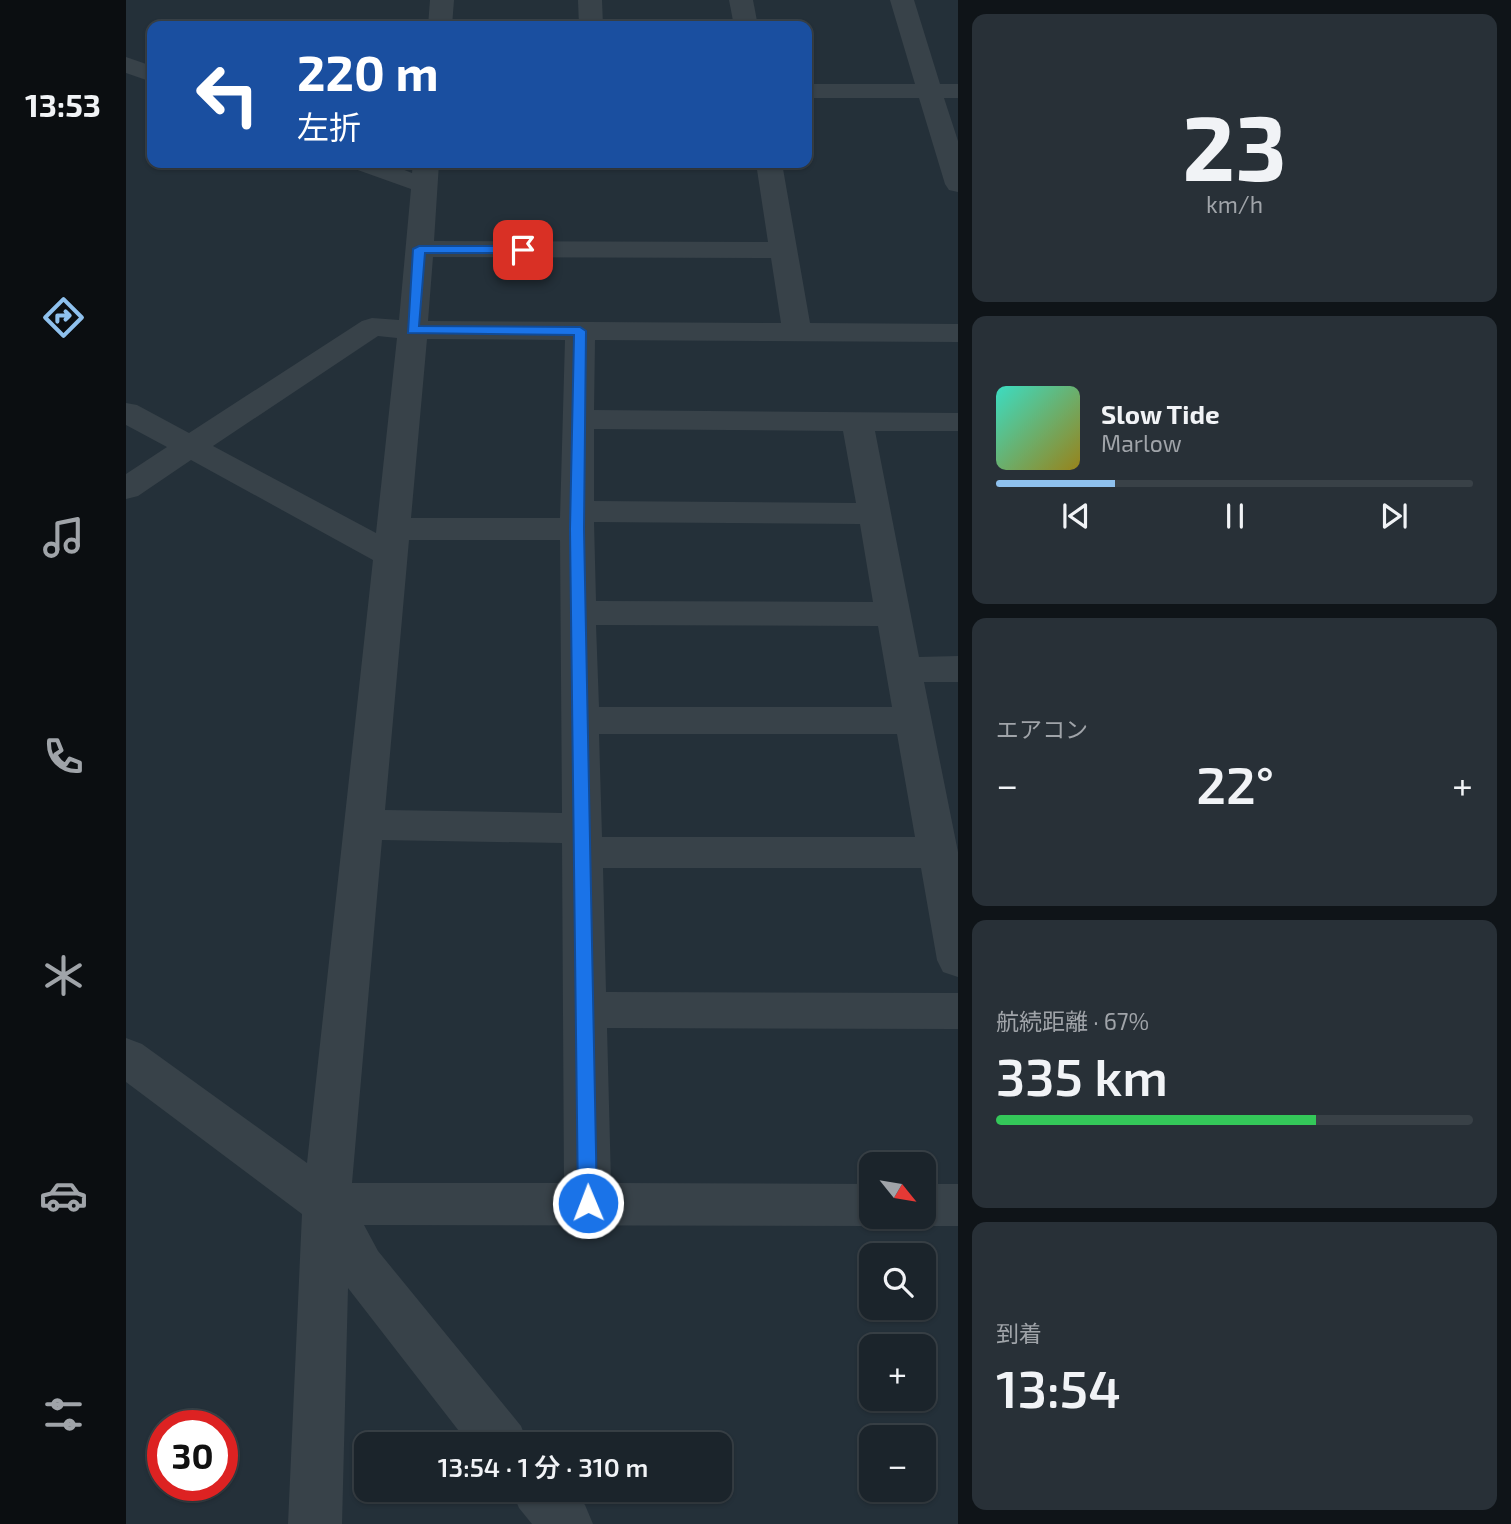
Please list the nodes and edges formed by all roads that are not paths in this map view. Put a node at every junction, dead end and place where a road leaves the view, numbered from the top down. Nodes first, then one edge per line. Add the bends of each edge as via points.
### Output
1 (442, 0) edge
2 (590, 0) edge
3 (741, 0) edge
4 (902, 0) edge
5 (440, 21) edge
6 (591, 21) edge
7 (745, 21) edge
8 (126, 64) edge
9 (147, 73) edge
10 (812, 91) edge
11 (930, 91) junction
12 (958, 91) edge
13 (376, 168) edge
14 (770, 168) edge
15 (424, 173) edge
16 (958, 184) edge
17 (419, 249) junction
18 (784, 250) junction
19 (413, 330) junction
20 (580, 331) junction
21 (797, 332) junction
22 (958, 333) edge
23 (126, 412) edge
24 (578, 419) junction
25 (857, 421) junction
26 (958, 422) edge
27 (191, 446) junction
28 (126, 489) edge
29 (874, 514) junction
30 (577, 520) junction
31 (392, 542) junction
32 (579, 613) junction
33 (893, 614) junction
34 (958, 669) edge
35 (903, 670) junction
36 (580, 720) junction
37 (913, 722) junction
38 (363, 825) junction
39 (581, 840) junction
40 (938, 853) junction
41 (958, 960) edge
42 (584, 1010) junction
43 (958, 1011) edge
44 (126, 1057) edge
45 (588, 1203) junction
46 (326, 1204) junction
47 (859, 1205) edge
48 (936, 1205) edge
49 (958, 1205) edge
50 (492, 1432) edge
51 (548, 1502) edge
52 (315, 1524) edge
53 (566, 1524) edge

1 - 5 street
2 - 6 street
3 - 7 street
4 - 11 street
8 - 9 street
10 - 11 street
11 - 12 street
11 - 16 street
13 - 15 street via 405,180
14 - 18 street
15 - 17 street
17 - 18 street
17 - 19 street
18 - 21 street
19 - 20 street
19 - 27 street via 372,327
19 - 31 street
20 - 21 street
20 - 24 street
21 - 22 street
23 - 27 street
24 - 25 street
24 - 30 street
25 - 26 street
25 - 29 street
27 - 28 street
27 - 31 street
29 - 30 street
29 - 33 street
30 - 31 street
30 - 32 street
31 - 38 street
32 - 33 street
32 - 36 street
33 - 35 street
34 - 35 street
35 - 37 street
36 - 37 street
36 - 39 street
37 - 40 street
38 - 39 street
38 - 46 street
39 - 40 street
39 - 42 street
40 - 41 street
42 - 43 street
42 - 45 street
44 - 46 street
45 - 46 street
45 - 47 street
46 - 50 street via 361,1267
46 - 52 street
48 - 49 street
51 - 53 street

